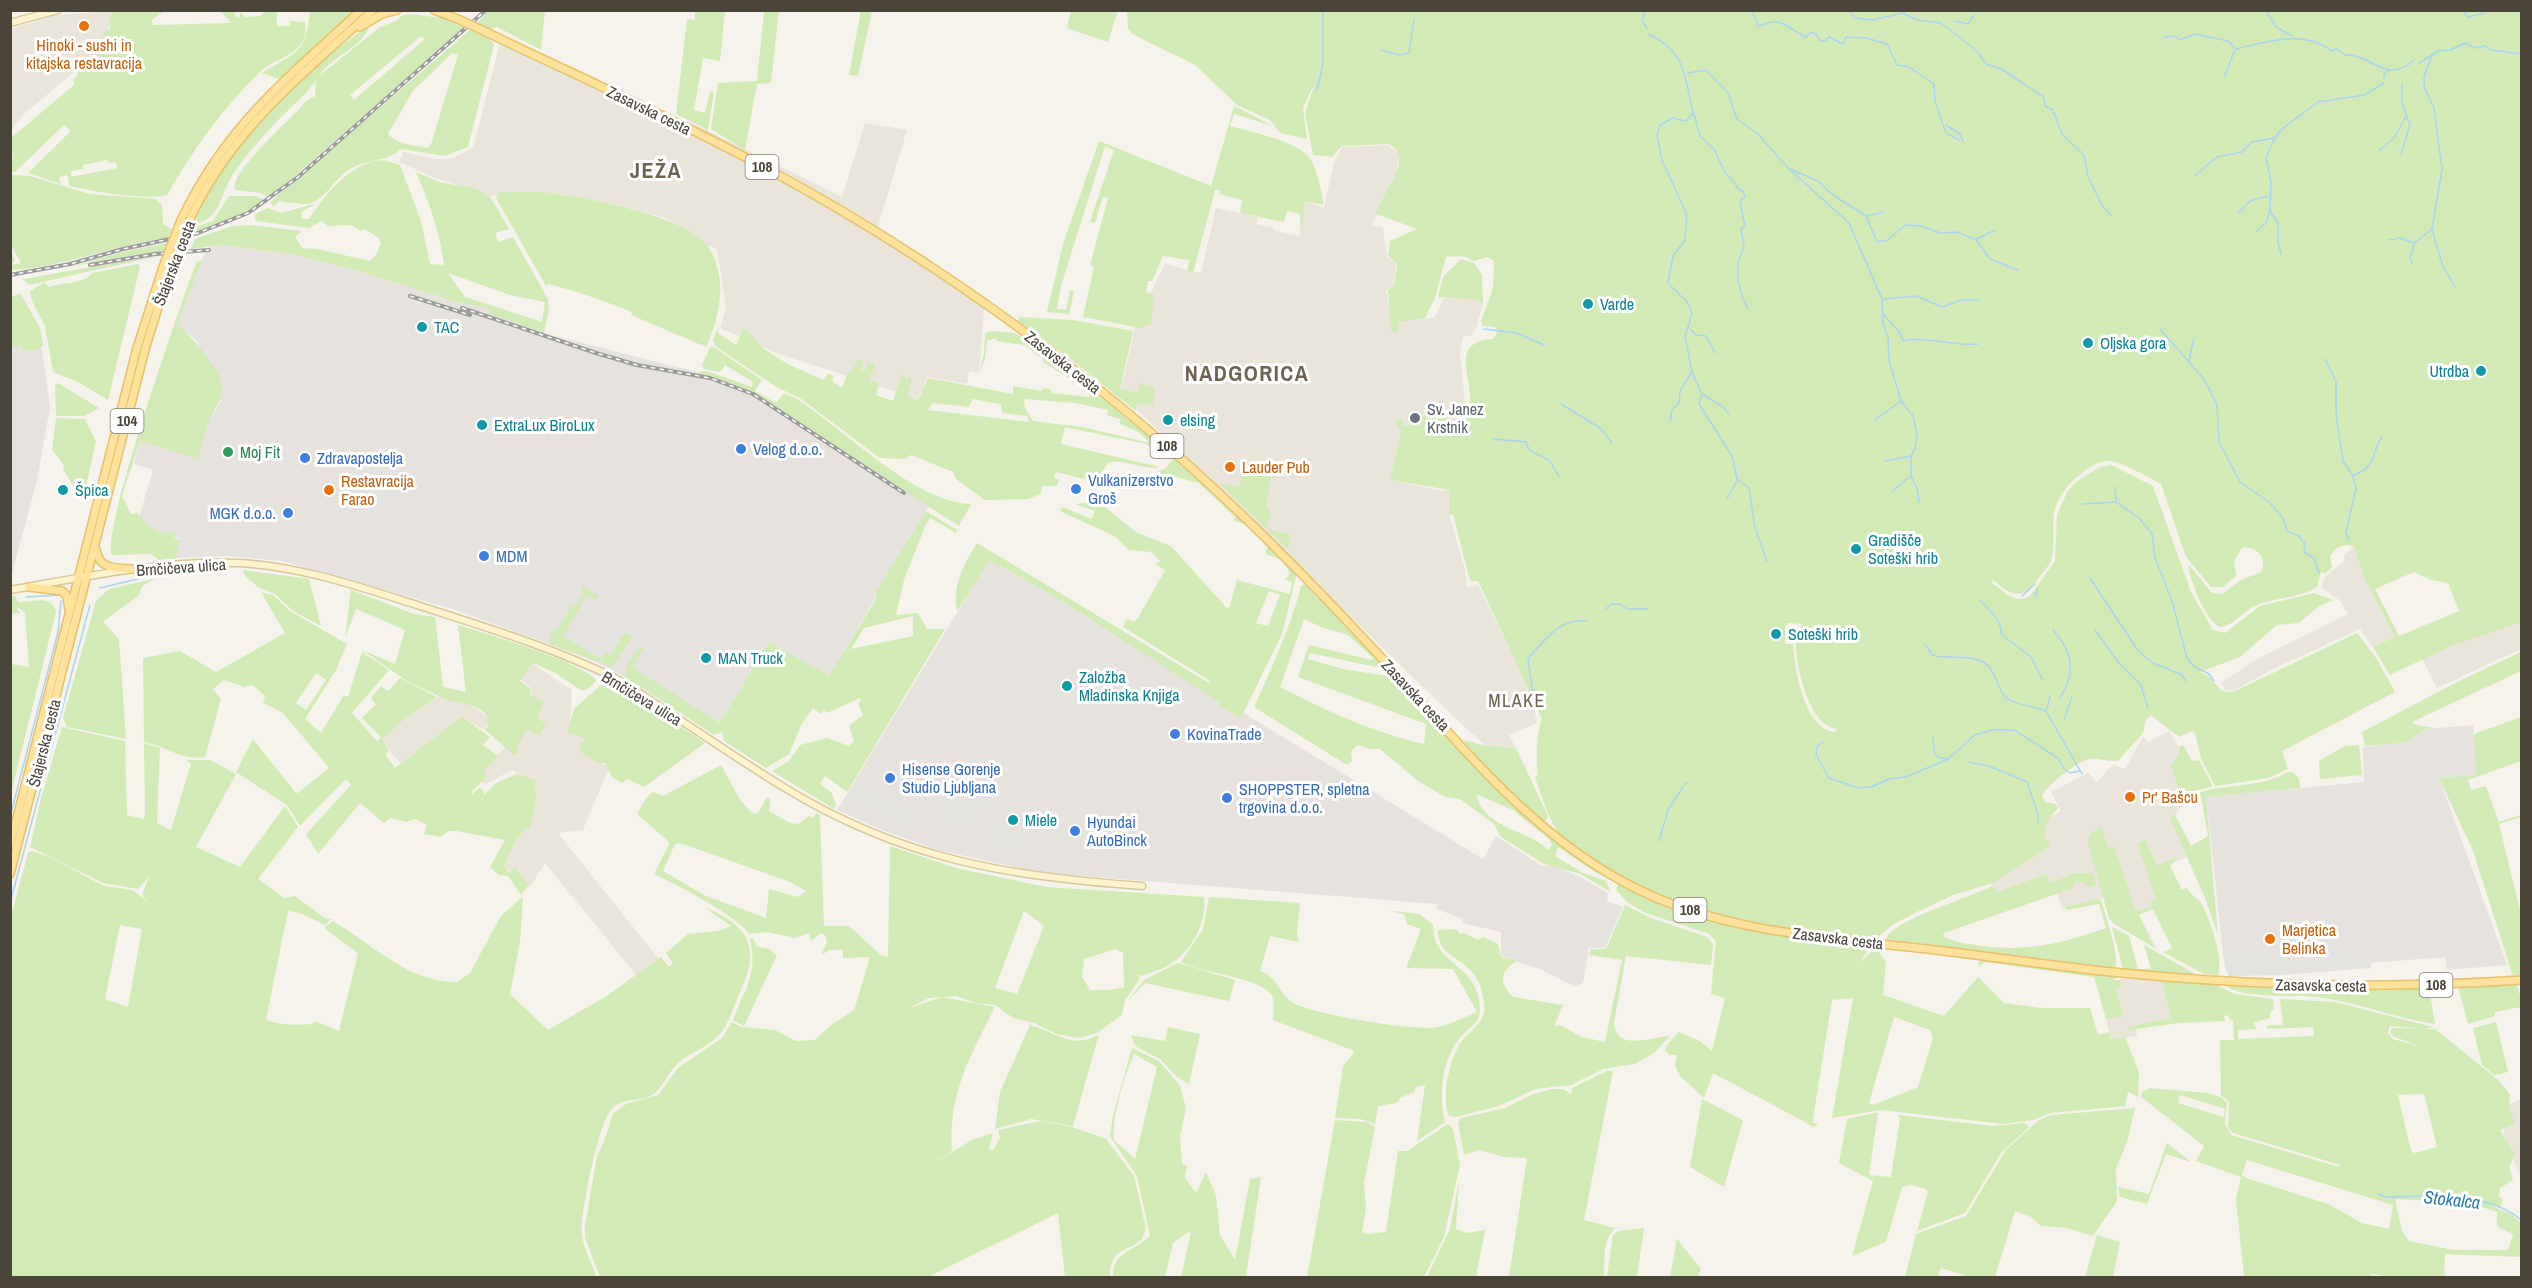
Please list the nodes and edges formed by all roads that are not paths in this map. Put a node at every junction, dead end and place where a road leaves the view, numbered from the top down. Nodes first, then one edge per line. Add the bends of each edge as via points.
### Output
1 (58, 10) edge
2 (354, 10) edge
3 (361, 10) edge
4 (372, 10) edge
5 (397, 10) edge
6 (434, 10) edge
7 (443, 10) edge
8 (452, 16) junction
9 (352, 19) junction
10 (10, 23) edge
11 (342, 38) junction
12 (167, 267) junction
13 (95, 546) junction
14 (133, 569) junction
15 (88, 577) junction
16 (78, 579) junction
17 (29, 587) junction
18 (10, 590) edge
19 (69, 613) junction
20 (10, 844) edge
21 (10, 874) edge
22 (1143, 886) dead end
23 (2522, 980) edge

1 - 10 street
2 - 9 main road
3 - 9 main road, Štajerska cesta / 104
4 - 11 main road, Štajerska cesta / 104
5 - 11 main road via 374,18
6 - 8 main road, Zasavska cesta
7 - 8 main road, Zasavska cesta / 108
8 - 23 main road, Zasavska cesta / 108, bridge via 743,156 863,224 1019,328 1085,378 1239,512 1527,813 1598,867 1638,890 1696,912 1762,928 2121,973 2320,985
9 - 12 main road, Štajerska cesta / 104, bridge via 245,119 206,173 181,220
11 - 12 main road, Štajerska cesta / 104, bridge via 245,130 215,172
12 - 13 main road, Štajerska cesta / 104
12 - 16 main road, Štajerska cesta / 104 via 137,348
13 - 14 main road via 105,566
13 - 15 main road, Štajerska cesta / 104
14 - 15 street, Brnčičeva ulica
14 - 22 street, Brnčičeva ulica via 205,563 263,566 306,572 398,599 535,644 614,678 789,791 834,816 906,846 1018,875
15 - 16 street
15 - 21 main road, Štajerska cesta / 104
16 - 17 street
16 - 19 main road, Štajerska cesta / 104
17 - 18 street
17 - 19 main road via 63,591
19 - 20 main road, Štajerska cesta / 104

